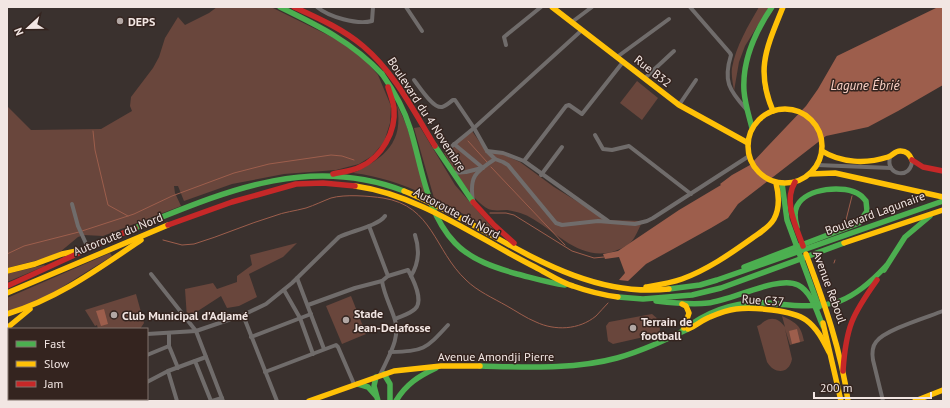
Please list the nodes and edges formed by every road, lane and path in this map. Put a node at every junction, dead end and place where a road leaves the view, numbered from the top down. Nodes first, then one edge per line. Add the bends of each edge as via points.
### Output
1 (280, 7) edge
2 (294, 7) edge
3 (317, 7) edge
4 (373, 7) edge
5 (406, 7) edge
6 (541, 7) edge
7 (552, 7) edge
8 (592, 7) edge
9 (690, 7) edge
10 (772, 7) edge
11 (783, 7) edge
12 (669, 19) dead end
13 (572, 22) junction
14 (582, 30) junction
15 (422, 31) dead end
16 (506, 45) dead end
17 (674, 51) dead end
18 (617, 57) junction
19 (623, 62) junction
20 (382, 74) junction
21 (645, 78) junction
22 (414, 80) dead end
23 (696, 80) dead end
24 (679, 104) junction
25 (746, 110) junction
26 (773, 111) junction
27 (474, 128) junction
28 (752, 128) junction
29 (595, 135) dead end
30 (748, 143) junction
31 (562, 147) dead end
32 (822, 148) junction
33 (487, 152) junction
34 (890, 157) junction
35 (750, 158) junction
36 (495, 159) junction
37 (912, 160) junction
38 (524, 161) junction
39 (817, 165) junction
40 (483, 168) junction
41 (891, 168) junction
42 (943, 171) edge
43 (453, 173) junction
44 (810, 174) junction
45 (325, 175) junction
46 (541, 175) junction
47 (777, 182) junction
48 (795, 182) junction
49 (691, 194) junction
50 (943, 197) edge
51 (943, 201) edge
52 (473, 202) junction
53 (72, 204) dead end
54 (943, 210) edge
55 (935, 213) junction
56 (386, 216) dead end
57 (609, 222) junction
58 (369, 226) junction
59 (796, 228) junction
60 (158, 229) junction
61 (415, 236) dead end
62 (87, 249) junction
63 (523, 252) junction
64 (780, 259) joint
65 (782, 266) joint
66 (886, 266) junction
67 (7, 271) edge
68 (151, 274) dead end
69 (388, 276) junction
70 (411, 276) junction
71 (297, 278) junction
72 (717, 280) junction
73 (382, 281) junction
74 (7, 286) edge
75 (572, 286) junction
76 (284, 290) junction
77 (632, 290) junction
78 (7, 293) edge
79 (643, 299) junction
80 (682, 304) junction
81 (35, 305) junction
82 (308, 305) junction
83 (943, 311) edge
84 (7, 314) edge
85 (311, 314) junction
86 (242, 315) junction
87 (300, 318) junction
88 (395, 319) junction
89 (448, 325) dead end
90 (824, 326) junction
91 (7, 328) edge
92 (682, 331) junction
93 (196, 332) junction
94 (169, 333) junction
95 (148, 334) edge
96 (251, 337) junction
97 (169, 346) junction
98 (324, 349) junction
99 (390, 352) junction
100 (829, 352) junction
101 (313, 354) junction
102 (148, 355) edge
103 (206, 358) junction
104 (195, 361) junction
105 (441, 366) junction
106 (178, 368) junction
107 (168, 371) junction
108 (843, 371) junction
109 (266, 372) junction
110 (380, 376) junction
111 (148, 381) edge
112 (354, 384) junction
113 (943, 390) edge
114 (377, 398) edge
115 (223, 399) edge
116 (177, 401) edge
117 (212, 401) edge
118 (277, 401) edge
119 (309, 401) edge
120 (390, 401) edge
121 (396, 401) edge
122 (841, 401) edge
123 (848, 401) edge
124 (882, 401) edge
125 (915, 401) edge

1 - 20 main road, Boulevard du 4 Novembre via 344,40
2 - 43 main road, Boulevard du 4 Novembre via 331,24 360,43 379,61 397,84
3 - 4 street via 340,18 365,22 373,19
5 - 15 street
6 - 16 street via 504,37
7 - 13 main road, Rue B32
8 - 13 street
9 - 25 street via 730,53 727,69 729,84
10 - 25 main road via 757,30 747,60 744,91
11 - 26 main road via 771,35 763,67 765,91
12 - 18 street
13 - 14 main road, Rue B32
14 - 18 main road, Rue B32
14 - 27 street
17 - 21 street
18 - 19 main road, Rue B32
19 - 21 main road, Rue B32
19 - 38 street via 582,114 569,105 566,106
20 - 45 main road via 394,111 386,144 360,167
20 - 75 main road via 392,87 405,113 427,188 446,232 462,249 482,262 556,284
21 - 24 main road, Rue B32
22 - 27 street via 439,107 454,99
23 - 24 street
24 - 30 main road, Rue B32
25 - 28 main road
26 - 28 main road via 763,116
26 - 32 main road via 797,111 808,117 820,135
27 - 33 street
27 - 40 street via 453,145
28 - 30 main road
29 - 49 street via 600,146 607,150 630,146
30 - 35 main road
31 - 46 street
32 - 34 main road via 833,158 850,161
32 - 39 main road
33 - 36 street
33 - 38 street via 504,152
34 - 37 main road via 902,150 909,154
34 - 41 street
35 - 47 main road via 760,174
35 - 49 street
36 - 40 street
36 - 57 street via 508,165 556,223 562,225
37 - 41 street via 911,168 903,174
37 - 42 main road via 922,168
38 - 46 street
39 - 41 street
39 - 44 main road
40 - 43 street
40 - 52 street via 472,181
43 - 52 main road, Boulevard du 4 Novembre
44 - 48 main road
44 - 50 main road via 835,173
45 - 62 main road, Autoroute du Nord via 288,178 247,187 150,222
45 - 63 main road, Autoroute du Nord via 374,181 405,190 442,207
46 - 57 street
47 - 48 main road
47 - 77 main road via 778,208 774,220 768,227 721,260 696,273 665,284
47 - 90 main road via 784,190 784,212 817,300
48 - 59 main road, Avenue Reboul via 790,194 790,205
49 - 57 street via 647,221 634,224
51 - 64 main road, Boulevard Lagunaire
52 - 63 main road, Boulevard du 4 Novembre
53 - 62 street
54 - 55 main road, Boulevard Lagunaire
55 - 65 main road, Boulevard Lagunaire
55 - 66 main road via 905,237
56 - 58 street
58 - 69 street
58 - 71 street via 339,237
59 - 72 main road via 795,215 798,206 812,194 827,190 848,190 861,195 867,202 868,210 859,224 778,253
59 - 108 main road, Avenue Reboul via 835,334
60 - 75 main road, Autoroute du Nord via 232,202 296,184 347,185 387,193 418,204
60 - 78 main road, Autoroute du Nord
60 - 81 main road via 64,290
61 - 70 street via 418,252 415,270
62 - 67 main road
62 - 74 main road, Autoroute du Nord
63 - 77 main road, Autoroute du Nord via 576,278
64 - 72 main road, Autoroute du Nord
65 - 79 main road, Autoroute du Nord via 706,292
66 - 92 main road via 861,290 840,300 814,306 745,303 721,308 700,317
66 - 108 main road via 852,318 846,340
68 - 93 street
69 - 70 street via 406,270
69 - 73 street
70 - 88 street via 419,303 412,311
71 - 76 street
71 - 82 street
72 - 77 main road, Autoroute du Nord via 677,289
73 - 82 street
73 - 88 street
75 - 79 main road, Autoroute du Nord via 616,297
76 - 86 street via 266,304
76 - 87 street
79 - 80 main road
80 - 90 main road via 710,303 778,283 791,283 798,285 808,294
80 - 92 main road via 688,308 689,313
81 - 84 main road
81 - 91 main road
82 - 85 street
83 - 124 street via 876,341 872,353
85 - 87 street
85 - 98 street
86 - 93 street
86 - 96 street
87 - 96 street
87 - 101 street
88 - 99 street via 396,337
89 - 99 street via 432,343 421,349
90 - 100 main road
92 - 100 main road, Rue C37 via 710,317 735,309 780,311 805,319 818,333
92 - 105 main road, Avenue Amondji Pierre via 631,354 576,366
93 - 94 street
93 - 103 street
94 - 95 street
94 - 97 street
96 - 109 street
97 - 102 street
97 - 106 street
98 - 101 street
98 - 112 street via 337,345
99 - 110 street
100 - 122 main road
101 - 109 street
103 - 104 street
103 - 115 street
104 - 106 street
104 - 117 street
105 - 110 main road, Avenue Amondji Pierre via 394,371
105 - 121 main road via 414,379 401,391
106 - 107 street
107 - 111 street
107 - 116 street
108 - 123 main road, Avenue Reboul
109 - 118 street
110 - 112 main road, Avenue Amondji Pierre
110 - 114 main road via 373,387
110 - 120 main road via 390,382
112 - 114 main road via 368,387
112 - 119 main road, Avenue Amondji Pierre
113 - 125 main road
115 - 117 street

